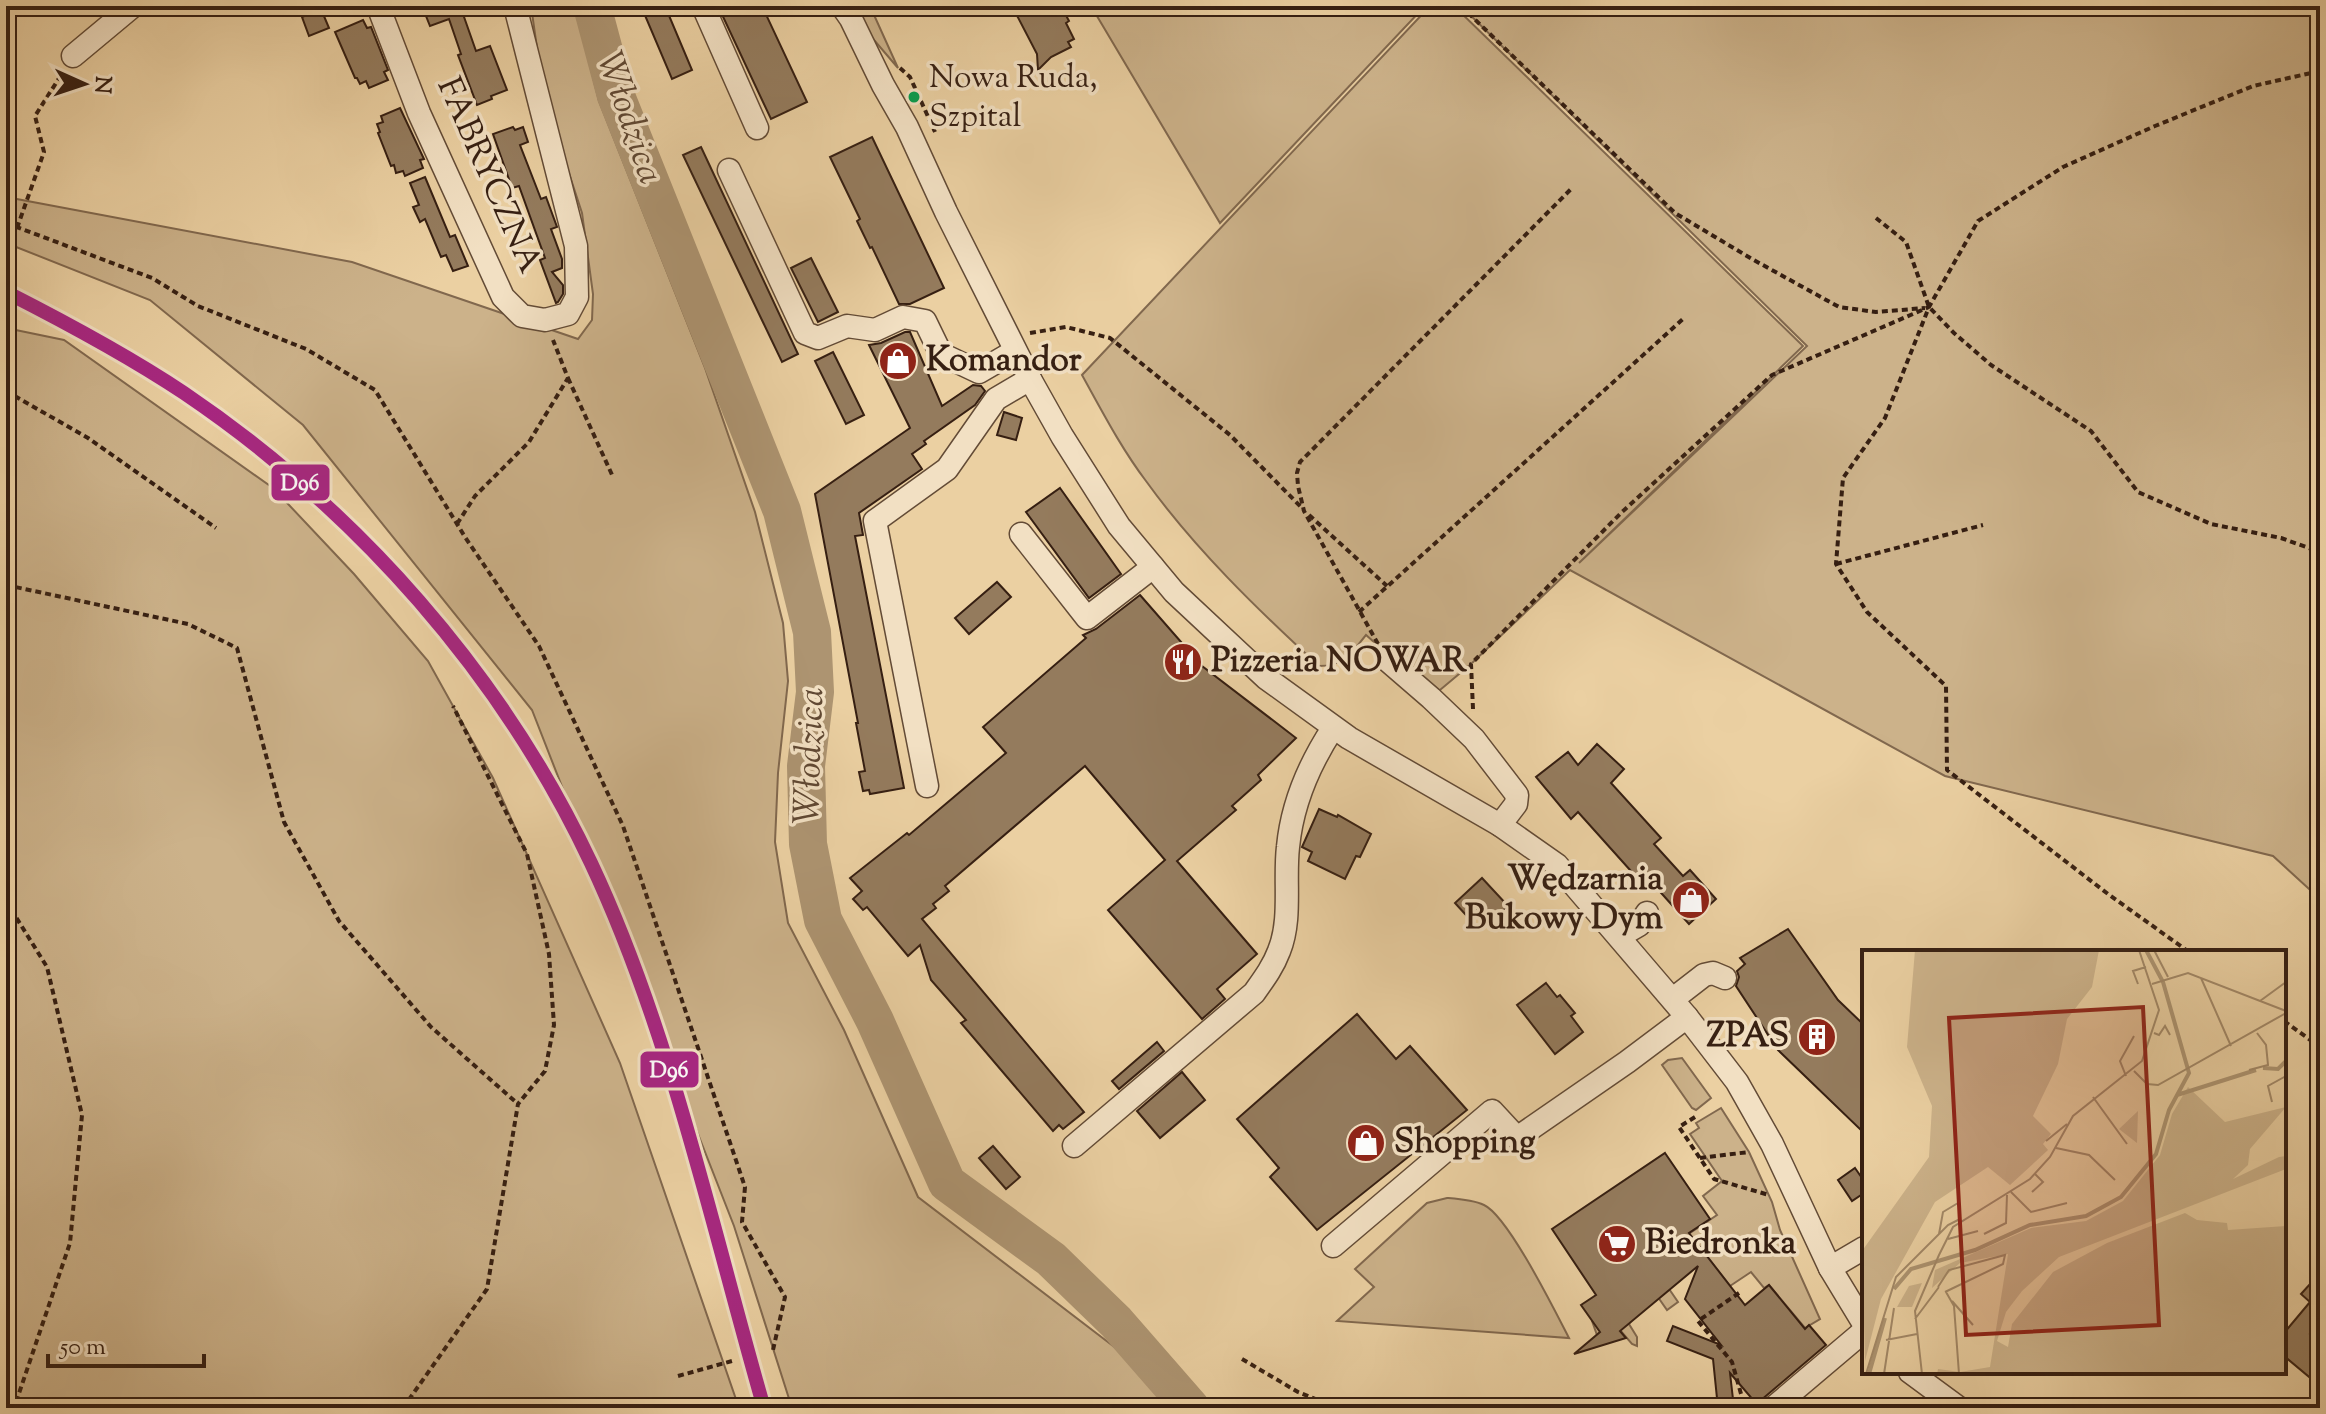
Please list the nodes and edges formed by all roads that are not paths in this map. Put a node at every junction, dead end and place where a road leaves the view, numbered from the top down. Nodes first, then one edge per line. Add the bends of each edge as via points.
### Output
1 (133, 6) edge
2 (378, 6) edge
3 (703, 6) edge
4 (826, 6) edge
5 (847, 10) edge
6 (518, 15) edge
7 (73, 56) road end
8 (875, 68) junction
9 (757, 128) dead end
10 (729, 170) dead end
11 (1021, 342) junction
12 (1030, 379) junction
13 (1021, 534) dead end
14 (1153, 567) junction
15 (1387, 660) road end
16 (1333, 728) junction
17 (927, 786) dead end
18 (1500, 825) junction
19 (1647, 913) dead end
20 (1620, 936) junction
21 (1725, 978) dead end
22 (1673, 999) junction
23 (1687, 1017) junction
24 (1074, 1146) dead end
25 (1333, 1246) dead end
26 (1862, 1249) edge
27 (1830, 1268) junction
28 (1862, 1321) edge
29 (1862, 1333) edge
30 (1913, 1374) edge
31 (1773, 1408) edge
32 (1959, 1408) edge

1 - 7 street
2 - 6 street, FABRYCZNA via 419,113 503,297 522,316 545,320 568,314 577,297 576,246
3 - 9 street
4 - 8 street
5 - 8 street
8 - 11 street via 946,212
10 - 11 street via 805,333 818,338 847,326 875,330 903,317 925,321 941,354 979,372
11 - 12 street
12 - 14 street via 1119,526
12 - 17 street via 996,399 947,469 875,521
13 - 14 street via 1087,618
14 - 16 street via 1266,678
15 - 18 street via 1474,739 1517,795
16 - 18 street
16 - 24 street via 1314,757 1292,822 1281,947 1271,970 1254,993
18 - 20 street via 1557,865
19 - 20 street
20 - 22 street
21 - 22 street via 1704,975
22 - 23 street
23 - 25 street via 1517,1138 1492,1111
23 - 27 street via 1737,1082
26 - 27 street
27 - 28 street
29 - 31 street
30 - 32 street

